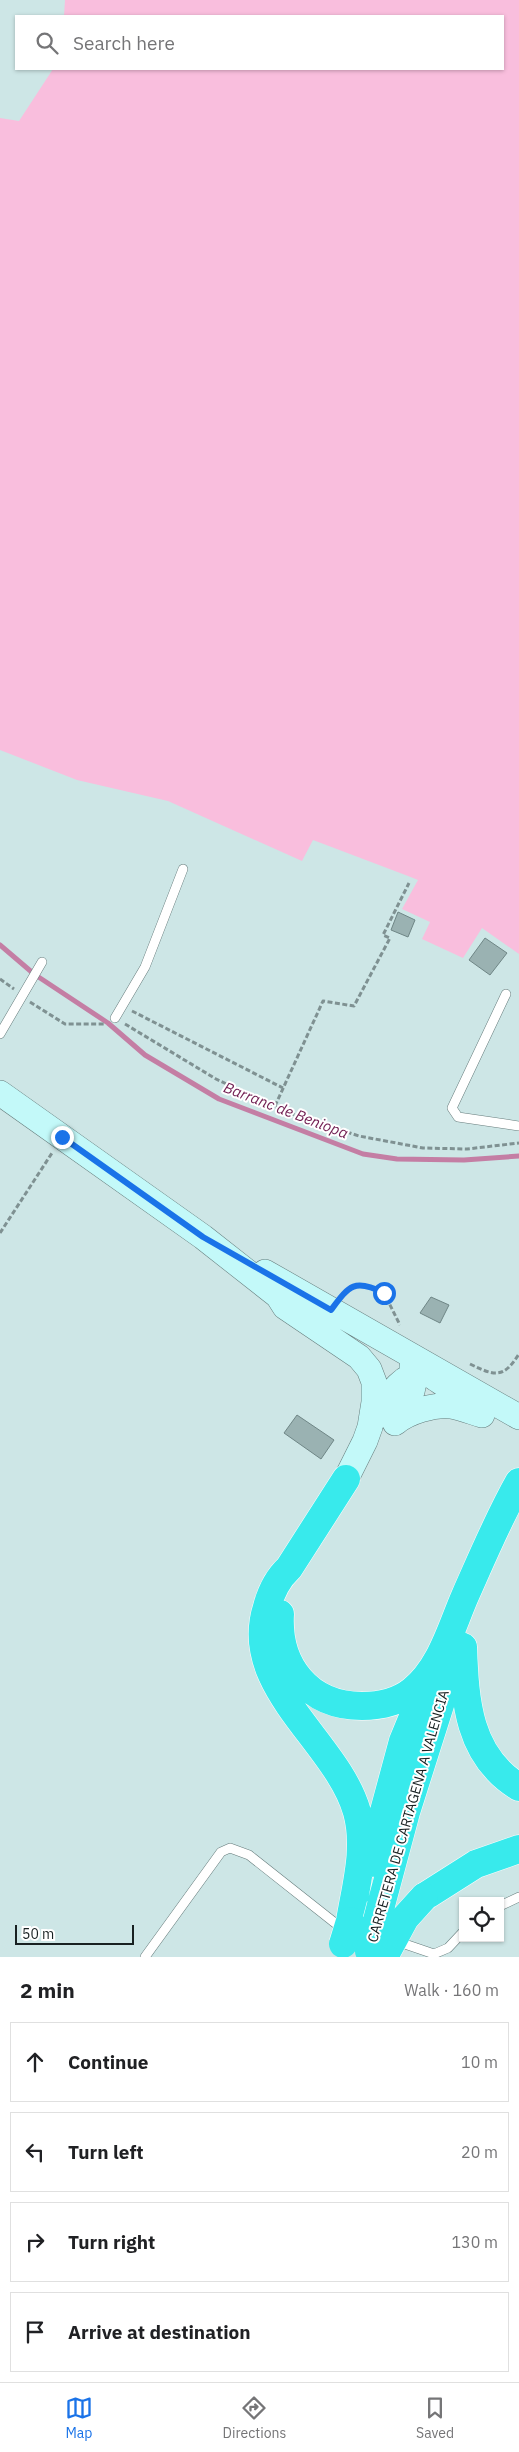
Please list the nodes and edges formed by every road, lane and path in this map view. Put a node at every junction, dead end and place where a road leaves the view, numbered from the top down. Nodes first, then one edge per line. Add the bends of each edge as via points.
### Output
1 (183, 869) dead end
2 (410, 883) dead end
3 (42, 962) dead end
4 (0, 979) edge
5 (506, 994) dead end
6 (22, 996) junction
7 (123, 1006) junction
8 (115, 1018) junction
9 (0, 1034) edge
10 (283, 1088) junction
11 (0, 1093) edge
12 (275, 1106) junction
13 (519, 1126) edge
14 (62, 1137) junction
15 (519, 1143) edge
16 (0, 1233) edge
17 (203, 1237) junction
18 (278, 1296) junction
19 (306, 1296) junction
20 (331, 1310) junction
21 (404, 1328) dead end
22 (519, 1354) edge
23 (461, 1360) dead end
24 (415, 1375) junction
25 (482, 1415) junction
26 (519, 1417) edge
27 (398, 1420) junction
28 (370, 1426) junction
29 (519, 1428) edge
30 (519, 1436) edge
31 (346, 1479) junction
32 (518, 1493) edge
33 (289, 1568) junction
34 (463, 1633) junction
35 (435, 1663) junction
36 (519, 1787) edge
37 (519, 1849) edge
38 (519, 1897) edge
39 (504, 1904) edge
40 (459, 1936) edge
41 (344, 1941) edge
42 (373, 1955) edge
43 (434, 1956) edge
44 (145, 1957) edge

1 - 7 lane via 145,967
2 - 10 path via 383,935 390,938 354,1006 324,1001
3 - 6 lane
4 - 6 path
5 - 13 lane via 452,1108 458,1117
6 - 8 path via 65,1024 95,1026
6 - 9 lane
7 - 8 lane
7 - 10 path
8 - 12 path via 216,1079
10 - 12 path
11 - 14 street
12 - 15 path via 359,1136 423,1148 467,1149
14 - 16 path
14 - 17 street
17 - 18 street
17 - 19 street
18 - 24 street
18 - 28 street via 285,1307 359,1357 369,1369 374,1382
19 - 20 street
19 - 24 street via 315,1308 414,1367
20 - 21 path via 347,1288 360,1284 370,1286 384,1293 398,1324
20 - 26 street
22 - 23 path via 510,1368 496,1373 486,1372
24 - 25 street
24 - 27 street via 411,1398
24 - 28 street via 396,1387
24 - 29 street via 428,1375
25 - 27 street via 451,1406 434,1407
25 - 30 street
27 - 31 street via 359,1469
28 - 31 street
31 - 33 highway
32 - 34 highway, CARRETERA DE CARTAGENA A VALENCIA
32 - 35 highway via 493,1533
33 - 35 highway via 280,1616 282,1647 289,1666 309,1690 334,1702 376,1706 410,1692
33 - 41 highway via 278,1579 268,1602 263,1647 272,1680 339,1772 357,1812 362,1848
34 - 36 highway via 469,1719 478,1743 498,1771
34 - 42 highway, CARRETERA DE CARTAGENA A VALENCIA, bridge via 406,1812 381,1905
35 - 41 highway via 403,1741 364,1884
37 - 42 highway, bridge via 476,1864 424,1897
38 - 39 lane
40 - 43 lane
43 - 44 lane via 404,1943 335,1923 249,1855 230,1848 221,1852

